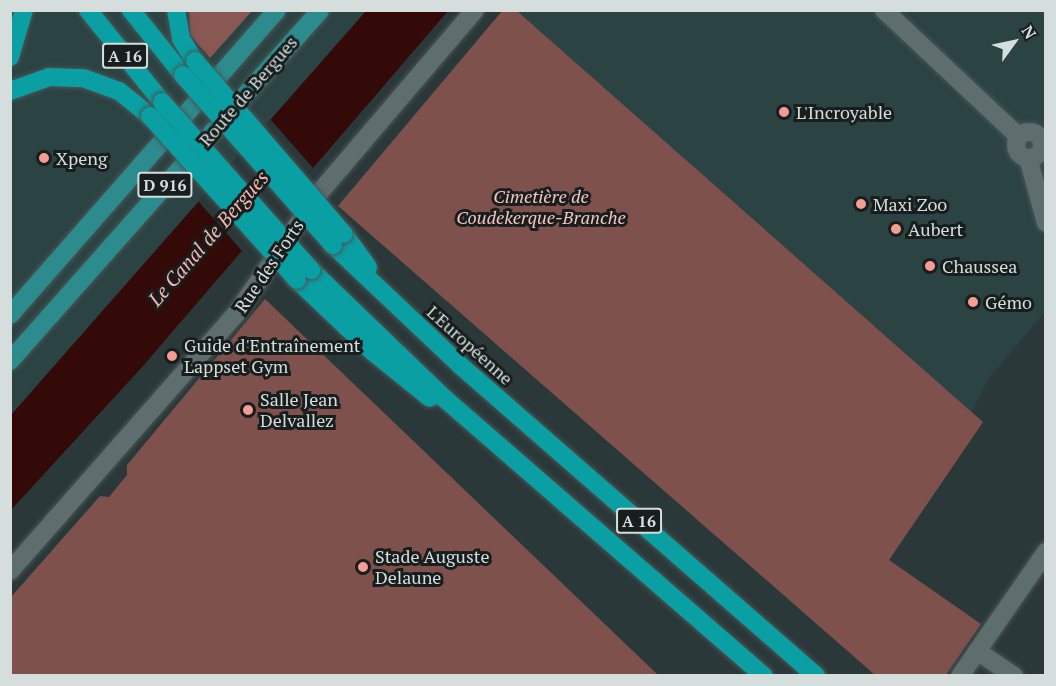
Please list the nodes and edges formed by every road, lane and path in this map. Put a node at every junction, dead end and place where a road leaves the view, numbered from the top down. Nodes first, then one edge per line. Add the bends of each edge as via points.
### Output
1 (24, 10) edge
2 (88, 10) edge
3 (131, 10) edge
4 (176, 10) edge
5 (277, 10) edge
6 (320, 10) edge
7 (475, 10) edge
8 (884, 10) edge
9 (10, 57) edge
10 (10, 91) edge
11 (1018, 136) junction
12 (1043, 139) edge
13 (1028, 158) junction
14 (1046, 224) edge
15 (339, 239) junction
16 (304, 275) junction
17 (10, 315) edge
18 (10, 361) edge
19 (1046, 552) edge
20 (10, 571) edge
21 (977, 651) junction
22 (764, 675) edge
23 (816, 675) edge
24 (960, 675) edge
25 (1014, 675) edge

1 - 9 highway
2 - 16 highway, A 16, bridge
3 - 15 highway, A 16, bridge via 183,75
4 - 15 highway, bridge via 181,39 195,61
5 - 17 main road, Route de Bergues / D 916
6 - 18 main road, Route de Bergues / D 916
7 - 20 street, Rue des Forts via 320,192 236,314
8 - 11 street
10 - 16 highway, bridge via 49,77 84,78 119,91 150,116
11 - 12 street via 1031,131
11 - 13 street via 1017,151
12 - 13 street via 1041,152
13 - 14 street
15 - 23 highway, L'Européenne / A 16 via 402,311
16 - 22 highway, A 16
19 - 21 street
21 - 24 street
21 - 25 street

